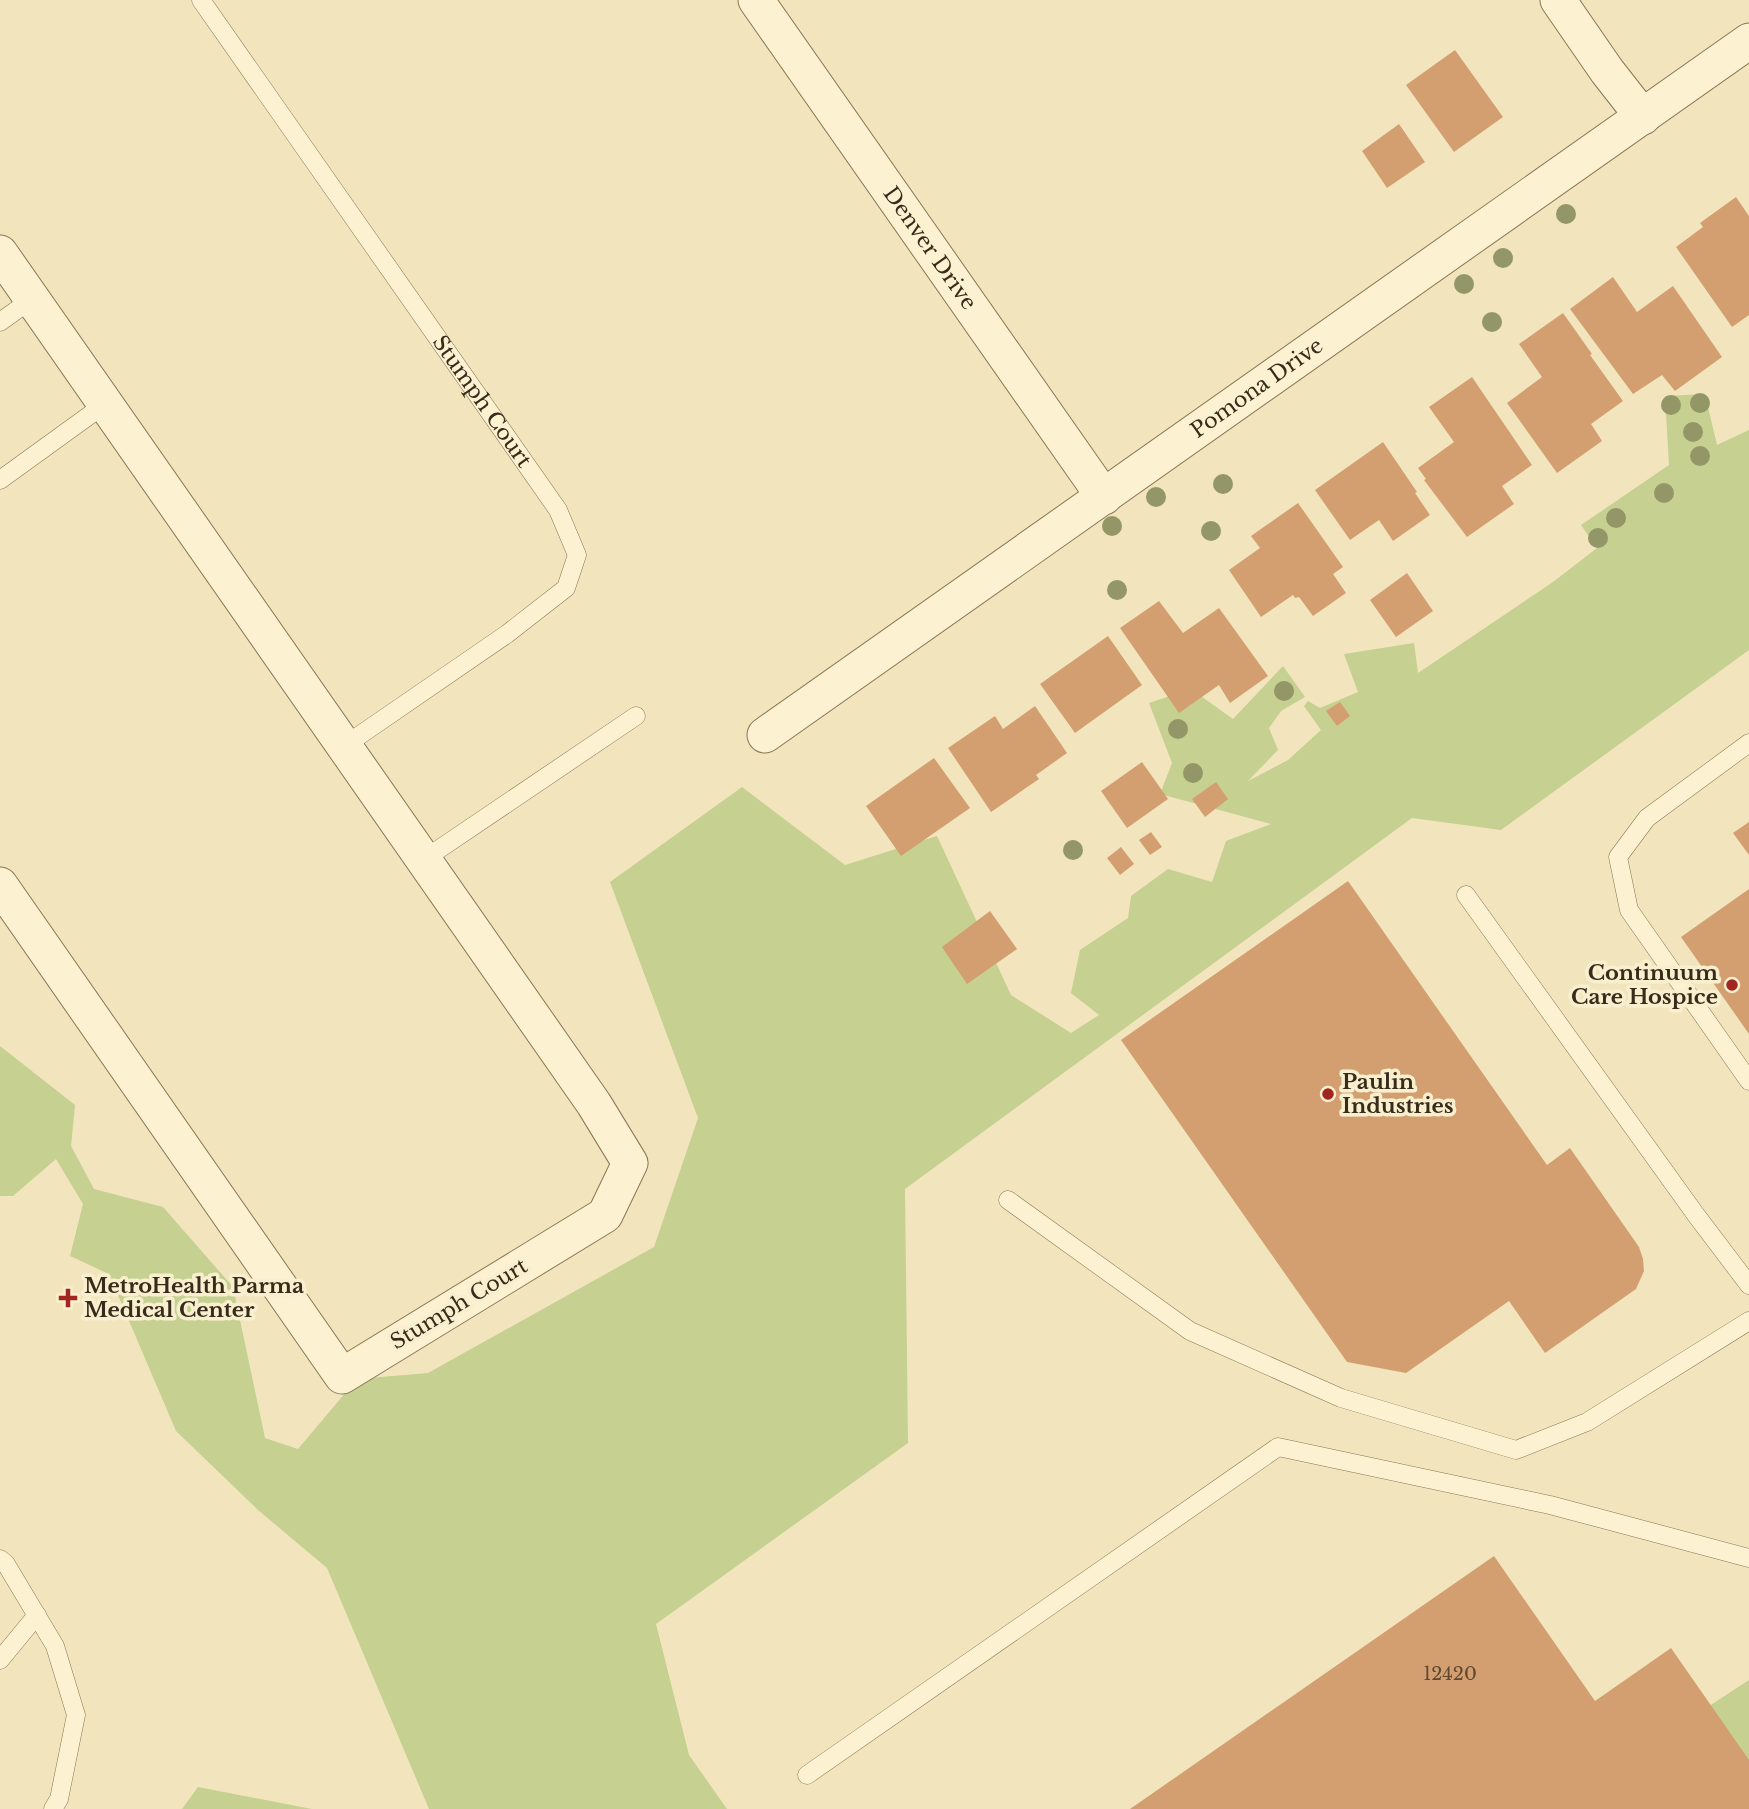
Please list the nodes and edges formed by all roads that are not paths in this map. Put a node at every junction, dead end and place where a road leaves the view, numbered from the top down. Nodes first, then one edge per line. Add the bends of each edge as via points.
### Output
1 (201, 0) edge
2 (756, 0) edge
3 (1558, 0) edge
4 (1749, 41) edge
5 (1643, 117) junction
6 (0, 253) edge
7 (32, 299) junction
8 (0, 322) edge
9 (105, 404) junction
10 (0, 480) edge
11 (1104, 497) junction
12 (636, 716) dead end
13 (765, 735) dead end
14 (1749, 743) edge
15 (344, 746) junction
16 (423, 860) junction
17 (0, 885) edge
18 (1466, 895) dead end
19 (1749, 1081) edge
20 (1008, 1200) dead end
21 (1749, 1285) edge
22 (1749, 1321) edge
23 (0, 1559) edge
24 (1749, 1559) edge
25 (37, 1615) junction
26 (0, 1660) edge
27 (807, 1775) dead end
28 (53, 1809) edge

1 - 15 lane, Stumph Court via 558,510 577,555 566,588 508,634
2 - 11 street, Denver Drive
3 - 5 street
4 - 5 street, Pomona Drive
5 - 11 street, Pomona Drive
6 - 7 street, Stumph Court
7 - 8 lane
7 - 9 street, Stumph Court
9 - 10 lane
9 - 15 street, Stumph Court
11 - 13 street, Pomona Drive
12 - 16 lane
14 - 19 lane via 1647,818 1618,857 1629,910
15 - 16 street, Stumph Court
16 - 17 street, Stumph Court via 594,1104 630,1163 605,1215 342,1376
18 - 21 lane
20 - 22 lane via 1190,1331 1341,1398 1516,1450 1587,1422
23 - 25 lane
24 - 27 lane via 1550,1505 1278,1447
25 - 26 lane
25 - 28 lane via 55,1646 76,1715

